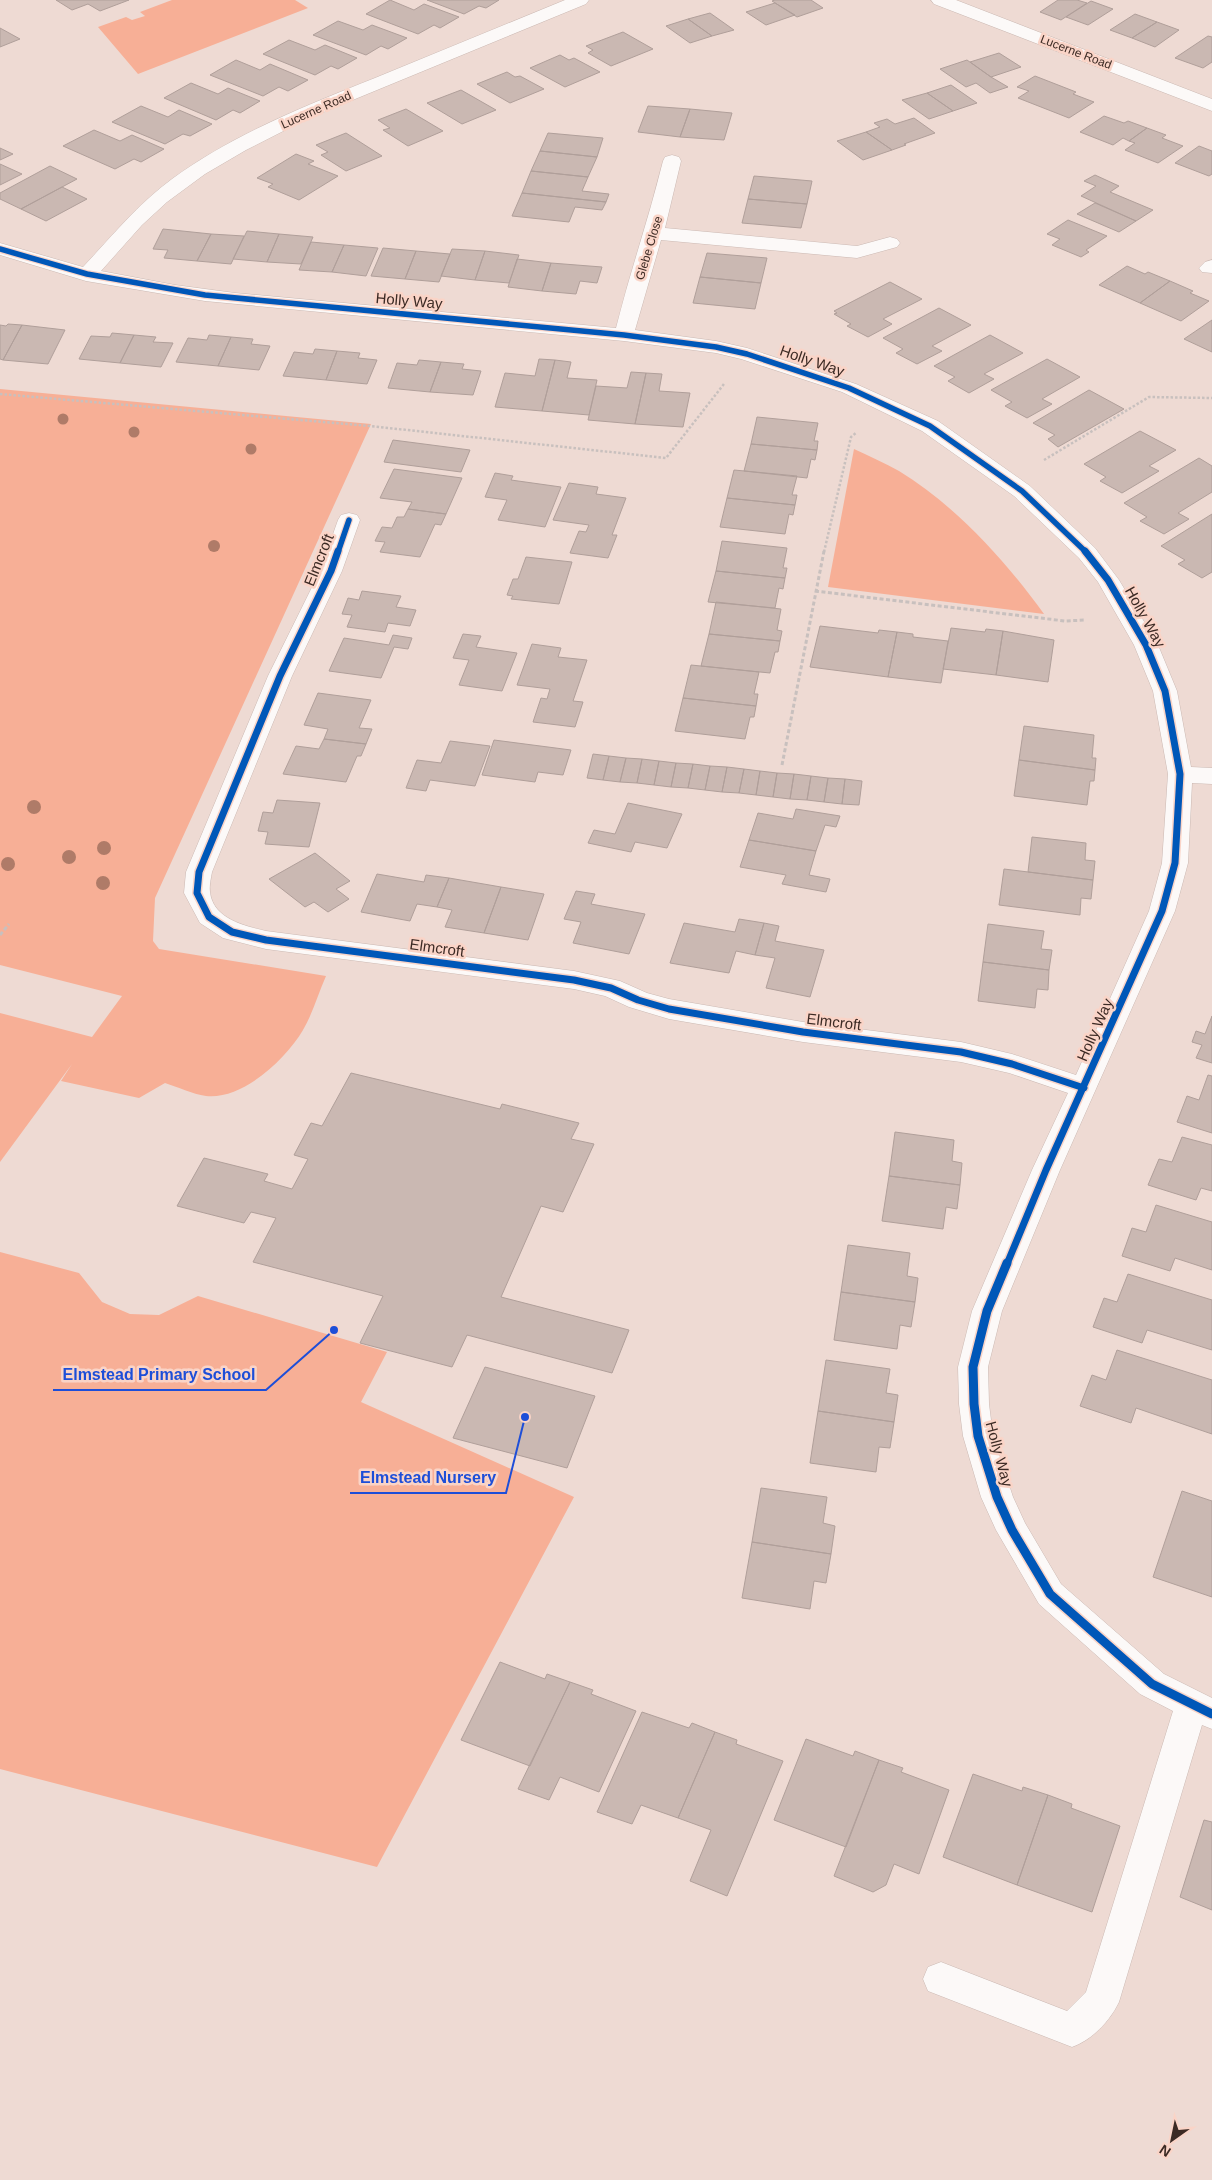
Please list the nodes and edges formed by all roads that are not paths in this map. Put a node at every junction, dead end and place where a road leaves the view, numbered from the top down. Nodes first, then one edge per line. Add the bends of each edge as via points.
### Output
1 (580, 0) edge
2 (940, 0) edge
3 (1212, 105) edge
4 (672, 161) dead end
5 (653, 233) junction
6 (890, 243) dead end
7 (0, 248) edge
8 (86, 275) junction
9 (624, 335) junction
10 (350, 520) dead end
11 (1180, 774) junction
12 (1212, 776) edge
13 (1084, 1088) junction
14 (1202, 1709) edge
15 (941, 1979) dead end

1 - 8 street, Lucerne Road via 302,114 264,133 164,196
2 - 3 street, Lucerne Road
4 - 5 street, Glebe Close
5 - 6 street via 857,252
5 - 9 street, Glebe Close
7 - 8 street, Holly Way via 33,261
8 - 9 street, Holly Way via 235,299
9 - 11 street, Holly Way via 747,354 850,388 930,426 1009,481 1087,552 1108,580 1146,645 1165,691
10 - 13 street, Elmcroft via 331,571 280,676 199,872 197,893 209,917 232,932 266,940 574,980 611,988 669,1009 802,1032 961,1052 1012,1064
11 - 12 street
11 - 13 street, Holly Way via 1175,863 1162,911
13 - 14 street, Holly Way via 985,1318 973,1367 978,1436 997,1497 1012,1530 1050,1594 1152,1684
14 - 15 street via 1101,2002 1072,2030

